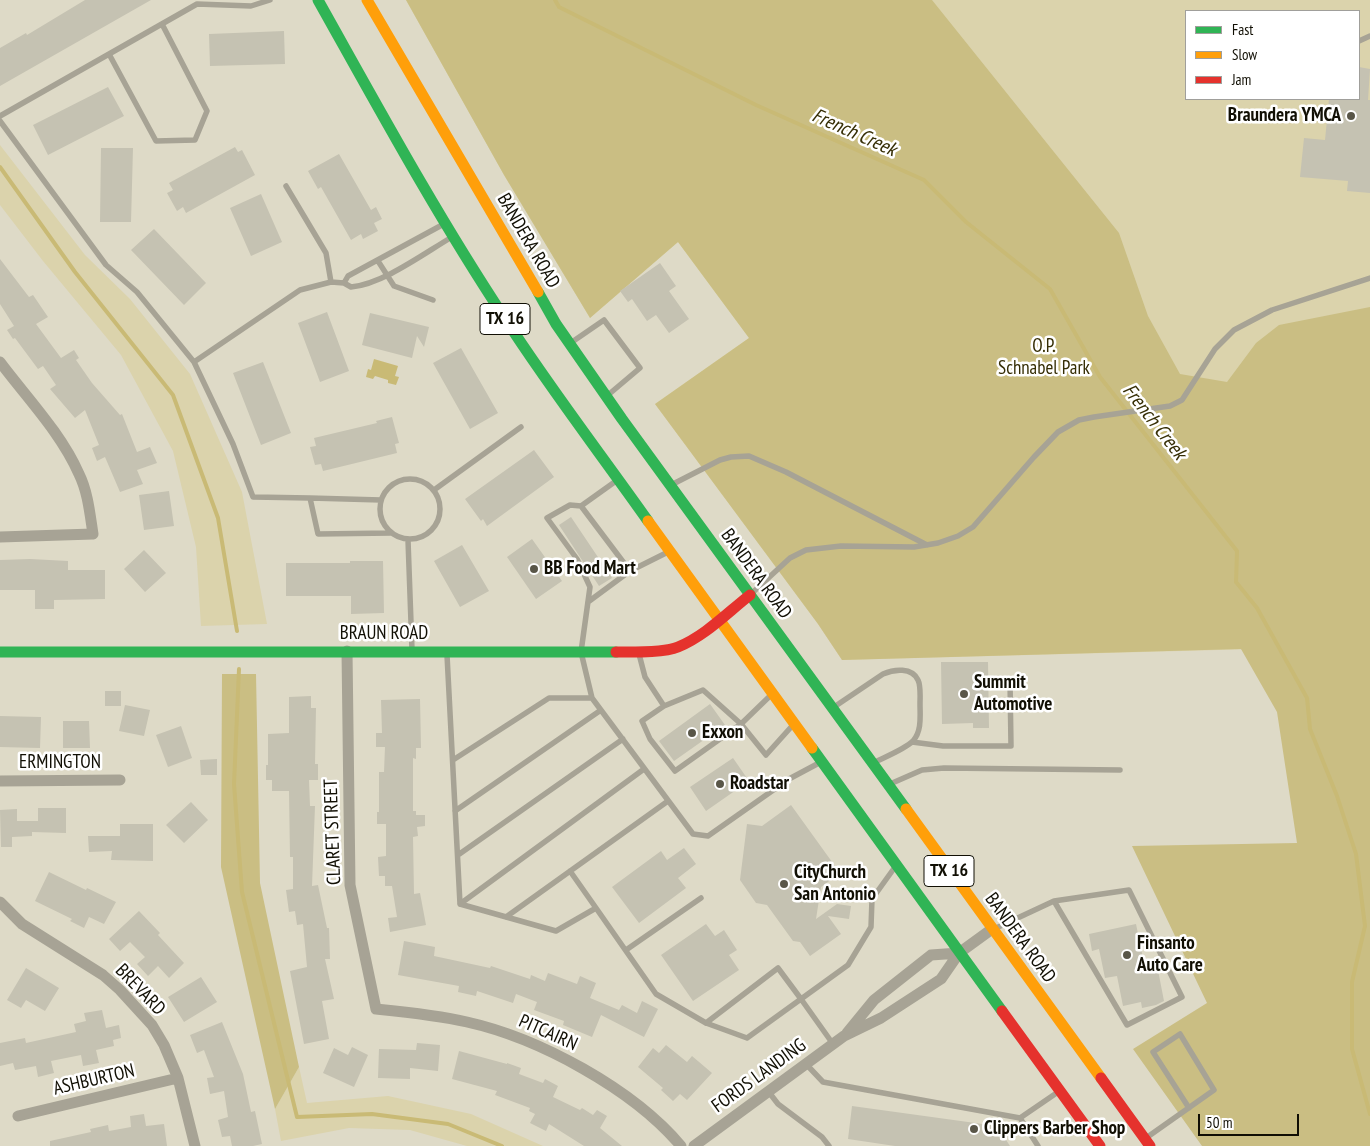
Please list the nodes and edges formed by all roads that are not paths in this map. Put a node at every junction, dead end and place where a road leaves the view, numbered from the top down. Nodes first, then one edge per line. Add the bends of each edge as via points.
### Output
1 (270, 0) edge
2 (318, 0) edge
3 (367, 0) edge
4 (162, 24) junction
5 (109, 54) junction
6 (0, 116) edge
7 (0, 121) edge
8 (286, 186) dead end
9 (445, 223) junction
10 (453, 237) junction
11 (378, 261) junction
12 (386, 275) junction
13 (1370, 278) edge
14 (331, 282) junction
15 (344, 283) junction
16 (433, 300) dead end
17 (570, 344) junction
18 (0, 362) edge
19 (194, 362) junction
20 (606, 397) junction
21 (521, 427) dead end
22 (618, 480) junction
23 (670, 486) junction
24 (434, 490) junction
25 (310, 498) junction
26 (381, 500) junction
27 (581, 506) junction
28 (391, 533) junction
29 (0, 538) edge
30 (408, 540) junction
31 (926, 545) junction
32 (669, 551) junction
33 (630, 571) junction
34 (750, 594) junction
35 (588, 602) junction
36 (719, 620) junction
37 (348, 651) junction
38 (412, 651) junction
39 (447, 651) junction
40 (0, 652) edge
41 (581, 652) junction
42 (638, 652) junction
43 (1010, 681) dead end
44 (772, 694) junction
45 (592, 698) junction
46 (664, 706) junction
47 (832, 709) junction
48 (601, 710) junction
49 (741, 724) junction
50 (794, 724) junction
51 (623, 739) junction
52 (912, 742) junction
53 (453, 760) junction
54 (821, 762) junction
55 (872, 764) junction
56 (644, 769) junction
57 (1120, 770) dead end
58 (120, 780) dead end
59 (0, 781) edge
60 (888, 785) junction
61 (668, 801) junction
62 (455, 812) junction
63 (458, 855) junction
64 (896, 866) junction
65 (570, 871) junction
66 (701, 898) dead end
67 (1054, 901) junction
68 (0, 902) edge
69 (460, 904) junction
70 (596, 908) junction
71 (506, 917) junction
72 (992, 929) junction
73 (626, 950) junction
74 (959, 953) junction
75 (801, 999) junction
76 (376, 1009) joint
77 (706, 1023) junction
78 (844, 1036) junction
79 (833, 1044) junction
80 (806, 1064) junction
81 (178, 1078) junction
82 (768, 1091) junction
83 (1060, 1091) junction
84 (1189, 1108) junction
85 (18, 1116) dead end
86 (1020, 1118) junction
87 (1147, 1142) edge
88 (195, 1146) edge
89 (681, 1146) edge
90 (694, 1146) edge
91 (829, 1146) edge
92 (1038, 1146) edge
93 (1100, 1146) edge

1 - 4 lane via 251,6 197,4
2 - 9 main road, TX 16
3 - 17 main road, BANDERA ROAD / TX 16
4 - 5 lane
4 - 5 lane via 207,111 195,140 156,141
5 - 6 lane
7 - 19 lane via 106,265 138,292
8 - 14 lane via 326,253
9 - 10 main road, TX 16
9 - 11 lane
10 - 12 lane
10 - 22 main road, TX 16 via 496,306
11 - 12 lane
11 - 15 lane via 348,276
12 - 15 lane via 364,286 351,287
12 - 16 lane via 394,286
13 - 31 lane via 1272,310 1234,330 1215,349 1182,400 1170,406 1079,420 1058,432 973,527 958,536
14 - 15 lane
14 - 19 lane via 300,290
17 - 20 main road, BANDERA ROAD / TX 16
17 - 20 lane via 604,320 640,368
18 - 29 street via 54,433 80,476 93,534
19 - 25 lane via 233,444 252,497
20 - 23 main road, BANDERA ROAD / TX 16
21 - 24 lane
22 - 27 lane
22 - 32 main road, TX 16
23 - 31 lane via 720,460 749,456
23 - 34 main road, BANDERA ROAD / TX 16
24 - 26 lane via 409,478 391,485
24 - 30 lane via 441,508 439,519 427,534
25 - 26 lane
25 - 28 lane via 318,534
26 - 28 lane via 381,518
27 - 33 lane
27 - 35 lane via 570,505 547,518 577,559 590,586
28 - 30 lane
30 - 38 lane
31 - 34 lane via 841,546 806,550 790,558
32 - 33 lane
32 - 36 main road, TX 16
33 - 35 lane
34 - 36 main road, BRAUN ROAD
34 - 47 main road, BANDERA ROAD / TX 16
35 - 41 lane
36 - 42 main road, BRAUN ROAD via 676,648
36 - 44 main road, TX 16
37 - 38 main road, BRAUN ROAD
37 - 40 main road, BRAUN ROAD
37 - 76 street, CLARET STREET via 350,884
38 - 39 main road, BRAUN ROAD
39 - 41 main road, BRAUN ROAD
39 - 53 lane
41 - 42 main road, BRAUN ROAD
41 - 45 lane
42 - 46 lane via 645,677
43 - 52 lane via 1010,746 943,746
44 - 49 lane
44 - 50 main road, TX 16
45 - 48 lane
45 - 53 lane via 549,698
46 - 49 lane via 703,690
46 - 49 lane via 642,721 650,739 675,772
47 - 52 lane via 883,674 904,670 919,681 921,721
47 - 55 main road, BANDERA ROAD / TX 16
48 - 51 lane
48 - 62 lane
49 - 50 lane via 766,755
50 - 54 main road, TX 16
51 - 56 lane
51 - 63 lane
52 - 55 lane
53 - 62 lane
54 - 61 lane via 789,779 708,836 693,834
54 - 64 main road, TX 16
55 - 60 main road, BANDERA ROAD / TX 16
56 - 61 lane
56 - 69 lane
57 - 60 lane via 944,768 922,770
58 - 59 street, ERMINGTON
60 - 72 main road, BANDERA ROAD / TX 16
61 - 65 lane
62 - 63 lane
63 - 69 lane
64 - 74 main road, TX 16
64 - 75 lane via 872,899 871,927 848,965
65 - 70 lane
65 - 71 lane
66 - 73 lane
67 - 67 lane via 1127,1025 1182,997 1129,890
67 - 72 lane
68 - 81 street, BREVARD via 22,924 104,975 120,990 152,1025
69 - 71 lane
70 - 71 lane via 556,931
70 - 73 lane
72 - 74 street, FORDS LANDING
72 - 87 main road, BANDERA ROAD / TX 16
73 - 77 lane via 656,994
74 - 78 street, FORDS LANDING via 941,979 881,1018
74 - 78 street, FORDS LANDING via 931,955 874,1000
74 - 83 main road, TX 16
75 - 77 lane via 747,1038
75 - 77 lane via 778,968
75 - 79 lane
76 - 89 street, PITCAIRN via 468,1022 553,1052 631,1100
78 - 79 street, FORDS LANDING
79 - 80 street, FORDS LANDING
80 - 82 street, FORDS LANDING
80 - 86 lane via 823,1082
81 - 85 street, ASHBURTON
81 - 88 street, BREVARD
82 - 90 street, FORDS LANDING
82 - 91 lane via 778,1104
83 - 86 lane
83 - 93 main road, TX 16
84 - 84 lane via 1214,1090 1180,1034 1152,1052
84 - 87 lane
86 - 92 lane

